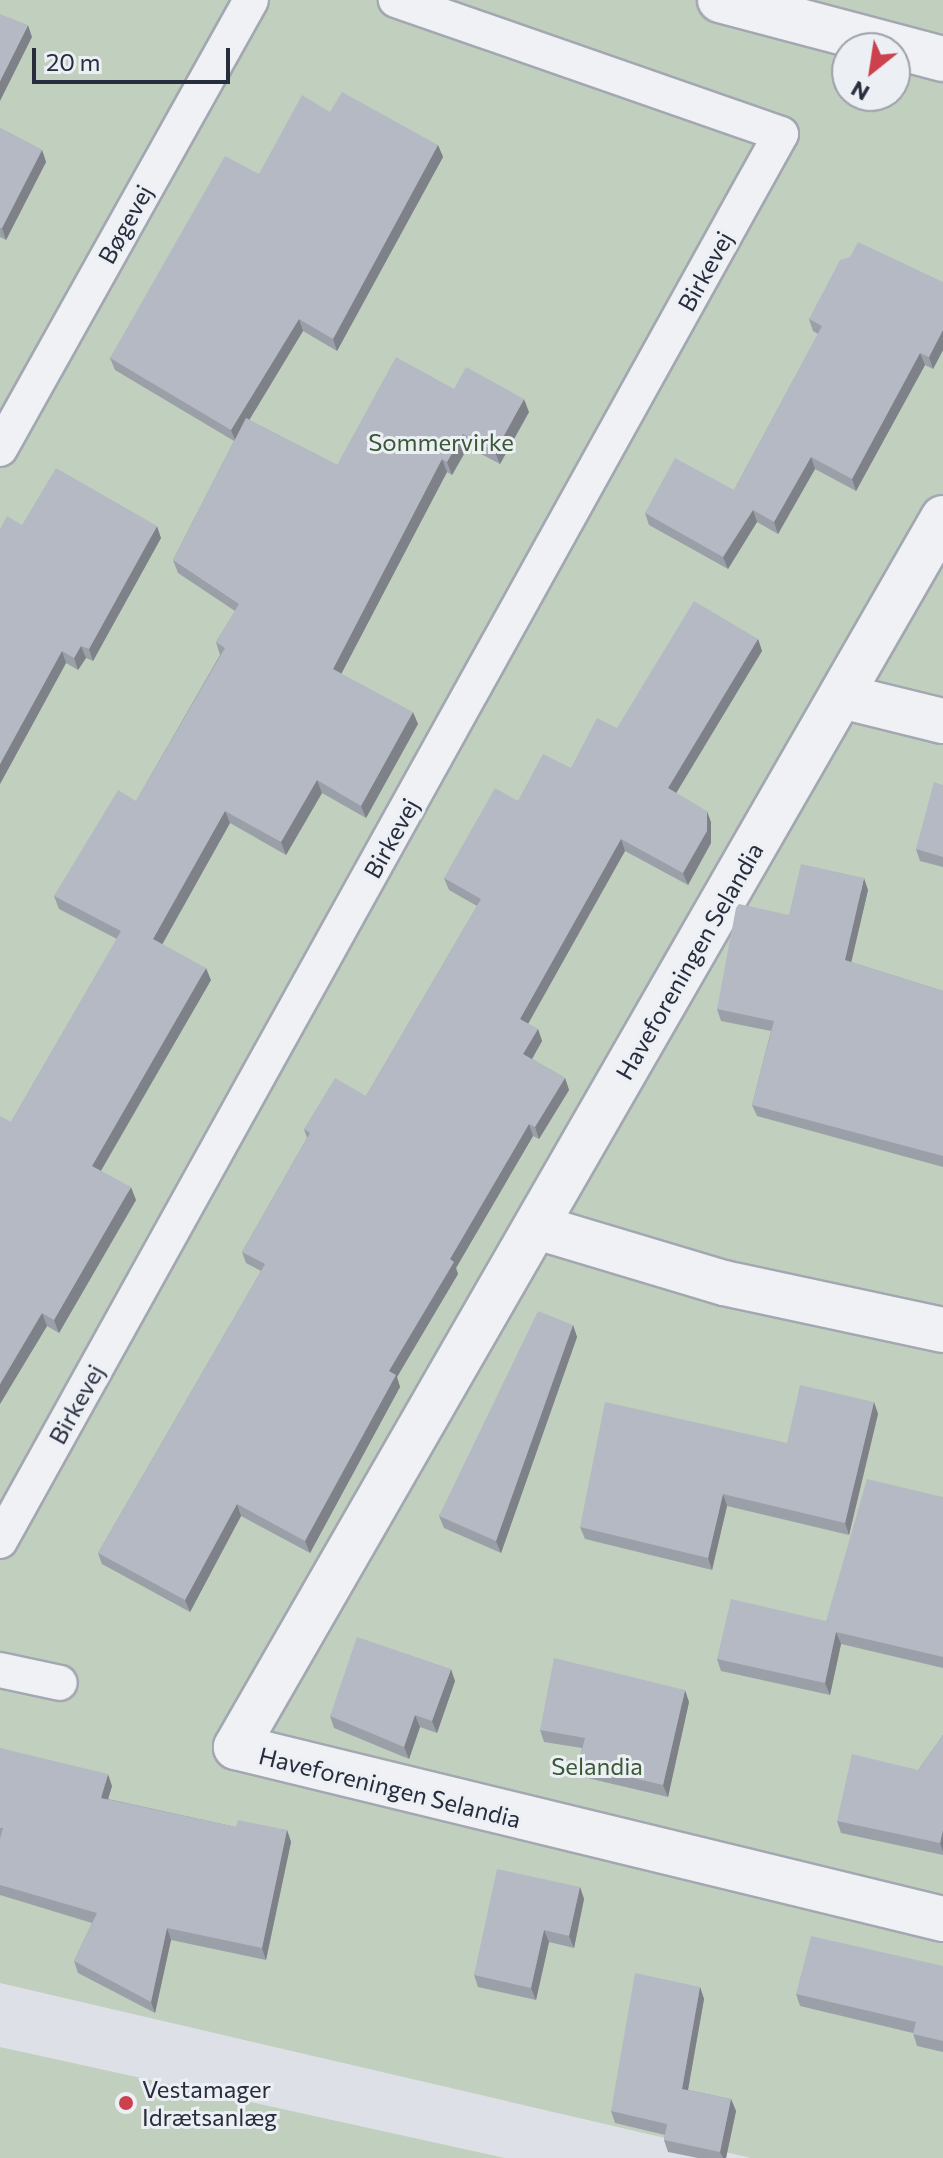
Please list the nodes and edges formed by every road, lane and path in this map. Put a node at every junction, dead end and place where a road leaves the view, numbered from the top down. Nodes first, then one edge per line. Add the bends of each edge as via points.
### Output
1 (251, 0) edge
2 (396, 0) edge
3 (720, 0) edge
4 (943, 59) edge
5 (0, 449) edge
6 (943, 518) edge
7 (841, 696) junction
8 (943, 721) edge
9 (537, 1227) junction
10 (943, 1330) edge
11 (0, 1541) edge
12 (0, 1670) edge
13 (60, 1683) dead end
14 (943, 1919) edge

1 - 5 lane, Bøgevej
2 - 11 lane, Birkevej via 781,134
3 - 4 street
6 - 7 street, Haveforeningen Selandia
7 - 8 street
7 - 9 street, Haveforeningen Selandia
9 - 10 street via 724,1283
9 - 14 street, Haveforeningen Selandia via 236,1747
12 - 13 lane

